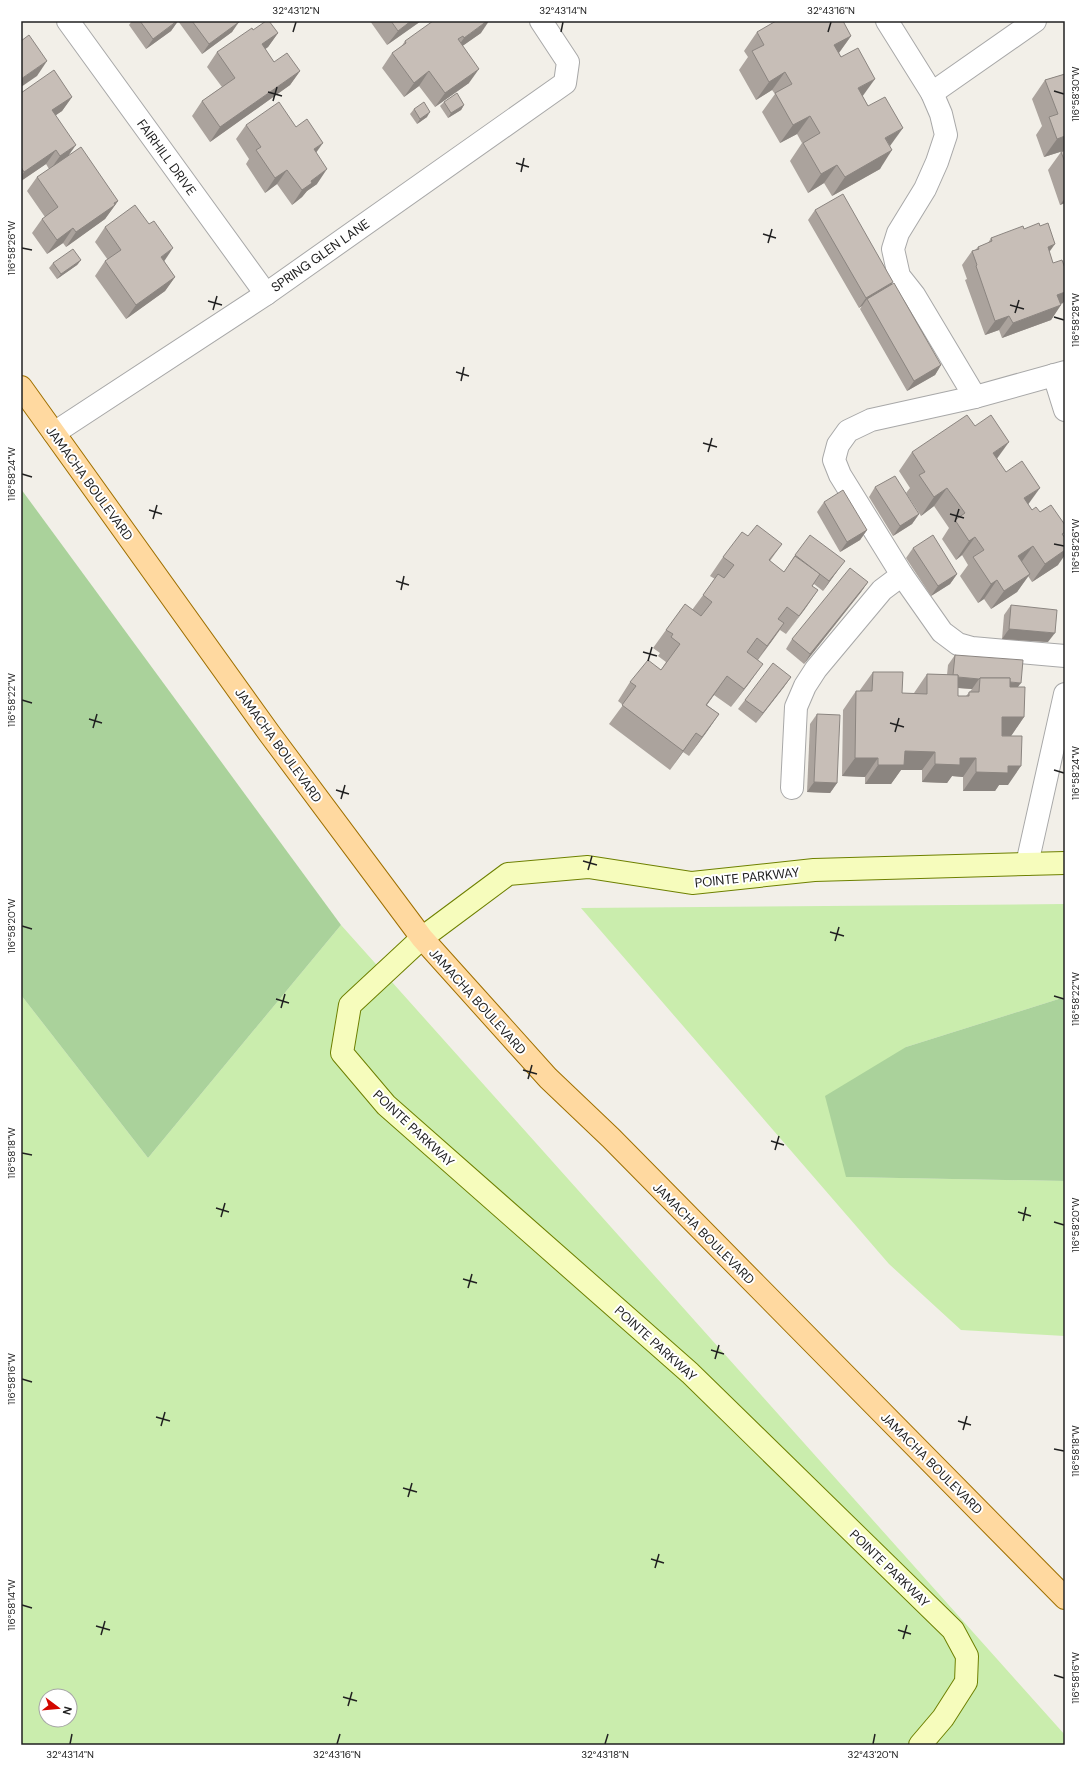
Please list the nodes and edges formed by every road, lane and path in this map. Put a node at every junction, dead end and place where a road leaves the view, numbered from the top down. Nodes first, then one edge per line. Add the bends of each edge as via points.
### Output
1 (68, 21) edge
2 (541, 21) edge
3 (887, 21) edge
4 (1034, 21) edge
5 (932, 93) junction
6 (266, 294) junction
7 (1060, 374) edge
8 (21, 387) edge
9 (975, 397) junction
10 (1065, 410) edge
11 (54, 433) junction
12 (902, 574) junction
13 (1065, 656) edge
14 (1065, 694) edge
15 (1059, 744) edge
16 (792, 788) dead end
17 (1065, 863) edge
18 (1026, 864) junction
19 (422, 938) junction
20 (1065, 1598) edge
21 (920, 1745) edge

1 - 6 street, FAIRHILL DRIVE
2 - 6 street, SPRING GLEN LANE via 568,62 565,83
3 - 5 street
4 - 5 street
5 - 9 street via 946,135 925,189 898,233 893,250 899,276 914,295
6 - 11 street, SPRING GLEN LANE
7 - 9 street
7 - 10 street
8 - 11 main road, JAMACHA BOULEVARD
9 - 12 street via 870,420 848,431 838,445 834,460 840,475
11 - 19 main road, JAMACHA BOULEVARD via 269,733
12 - 13 street via 942,632 958,644 972,648
12 - 16 street via 882,590 805,686 796,707
14 - 15 street
15 - 18 street
17 - 18 street, POINTE PARKWAY
18 - 19 street, POINTE PARKWAY via 814,870 692,883 588,867 508,874
19 - 20 main road, JAMACHA BOULEVARD via 548,1078 617,1144
19 - 21 street, POINTE PARKWAY via 350,1005 342,1054 386,1105 690,1373 953,1630 967,1656 966,1682 943,1718

